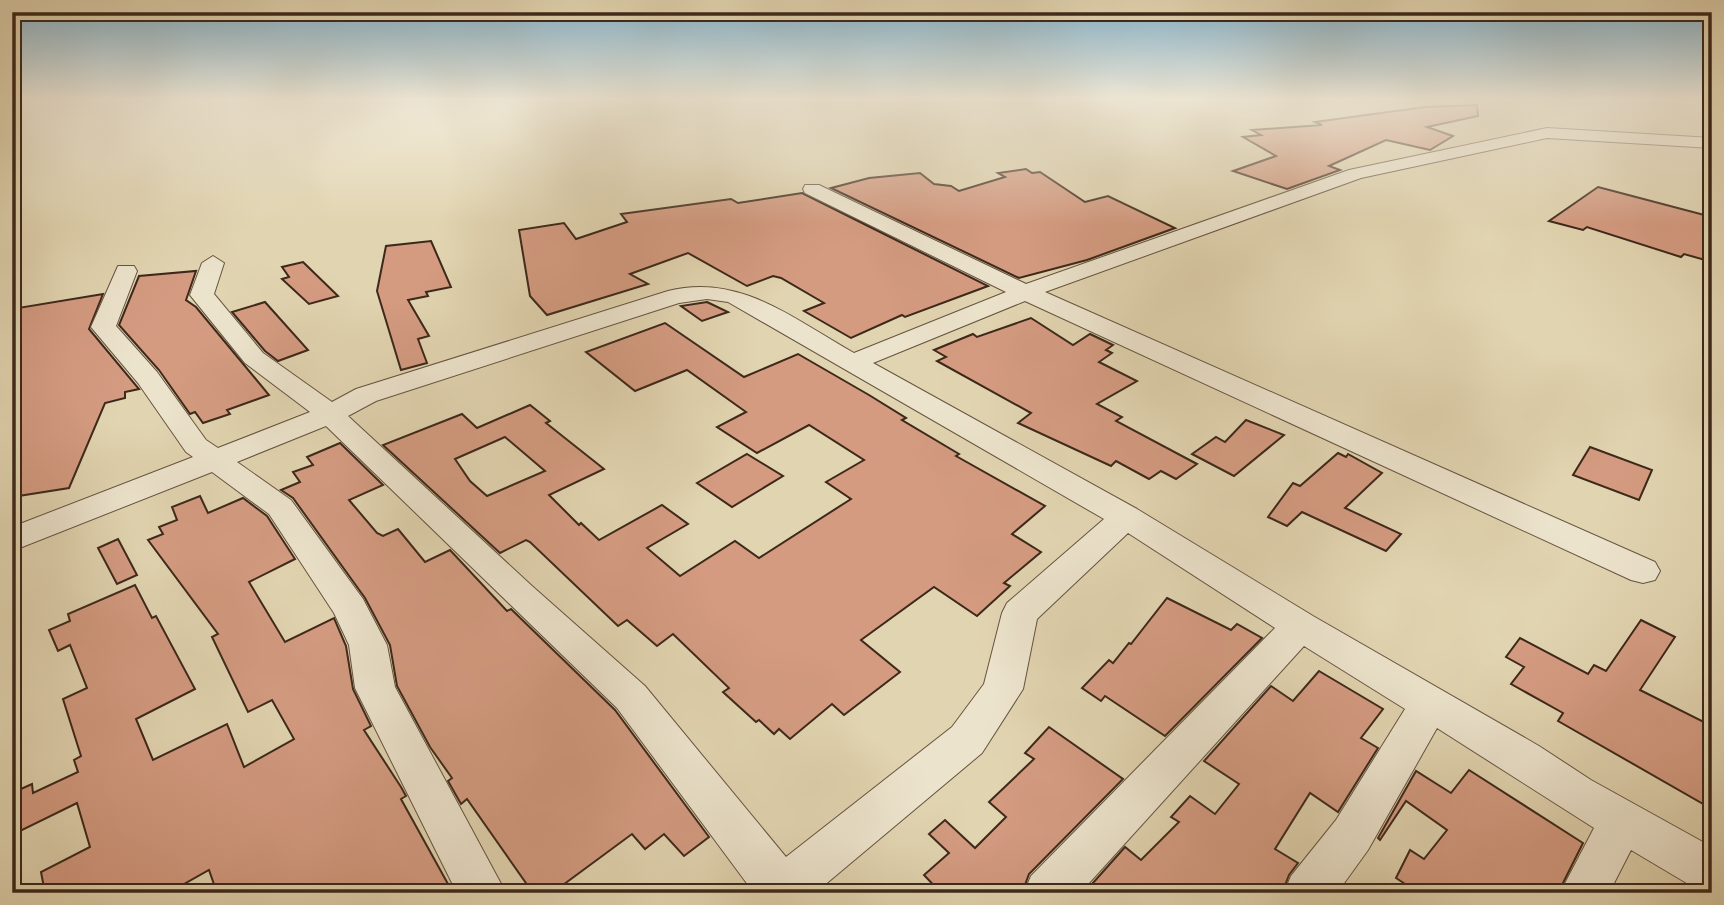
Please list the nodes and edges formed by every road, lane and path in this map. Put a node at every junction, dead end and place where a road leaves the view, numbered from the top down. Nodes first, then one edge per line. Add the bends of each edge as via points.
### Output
1 (1507, 140) edge
2 (1672, 140) edge
3 (1712, 143) edge
4 (812, 189) dead end
5 (213, 263) dead end
6 (126, 271) dead end
7 (1025, 292) junction
8 (851, 363) junction
9 (942, 390) dead end
10 (330, 414) junction
11 (976, 433) junction
12 (214, 459) junction
13 (1126, 517) junction
14 (12, 540) edge
15 (1643, 571) dead end
16 (1300, 626) junction
17 (1431, 702) junction
18 (1623, 819) junction
19 (1712, 872) edge
20 (781, 892) edge
21 (482, 893) edge
22 (1048, 893) edge
23 (1308, 893) edge
24 (1584, 893) edge

1 - 7 street via 1355,174
2 - 3 street
4 - 7 street
5 - 10 street via 202,295 254,358
6 - 12 street via 103,327 148,378 195,446
7 - 8 street
7 - 15 street
8 - 10 street via 734,296 707,292 676,296 409,380
8 - 11 street
9 - 11 street
10 - 12 street
10 - 20 street via 631,697
11 - 13 street
12 - 14 street
12 - 21 street via 281,507 350,608 368,645 374,688
13 - 16 street
13 - 20 street via 1020,613 1003,689 967,740
16 - 17 street
16 - 22 street
17 - 18 street via 1575,794
17 - 23 street via 1352,835
18 - 19 street
18 - 24 street

